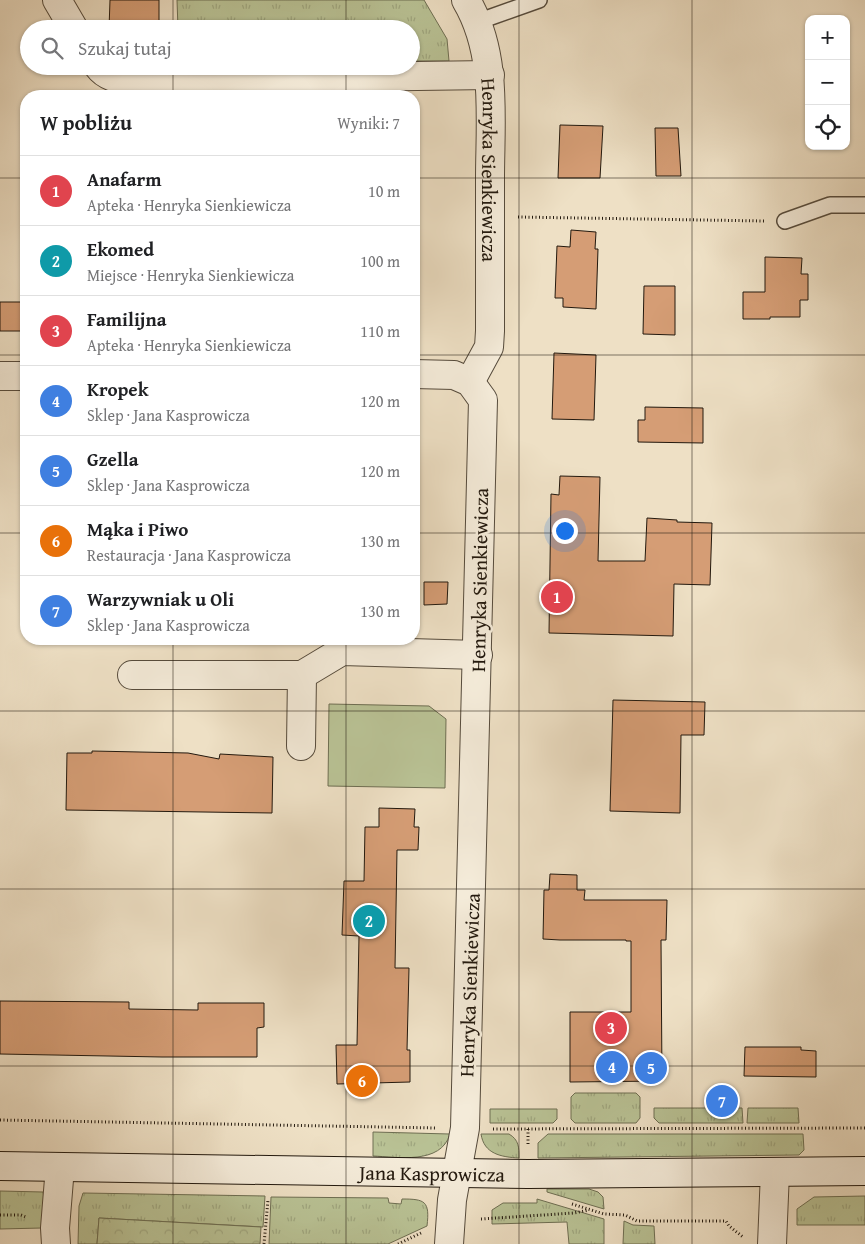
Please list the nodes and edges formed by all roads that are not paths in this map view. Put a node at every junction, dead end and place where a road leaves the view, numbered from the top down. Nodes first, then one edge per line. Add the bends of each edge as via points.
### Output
1 (56, 0) edge
2 (539, 0) edge
3 (471, 11) edge
4 (68, 20) edge
5 (108, 75) edge
6 (490, 75) junction
7 (865, 205) edge
8 (784, 221) road end
9 (420, 374) edge
10 (0, 376) edge
11 (20, 376) edge
12 (470, 382) junction
13 (395, 646) edge
14 (478, 655) junction
15 (302, 675) junction
16 (132, 676) dead end
17 (301, 746) dead end
18 (0, 1166) edge
19 (60, 1167) junction
20 (865, 1171) edge
21 (774, 1172) junction
22 (457, 1173) junction
23 (438, 1237) edge
24 (56, 1244) edge
25 (772, 1244) edge

1 - 4 street
2 - 3 lane
3 - 6 street, Henryka Sienkiewicza via 485,47
5 - 6 street via 131,80
6 - 12 street, Henryka Sienkiewicza via 489,347
7 - 8 lane via 830,204
9 - 12 street via 454,374
10 - 11 street
12 - 14 street, Henryka Sienkiewicza via 483,400
13 - 14 street
13 - 15 street via 342,652
14 - 22 street, Henryka Sienkiewicza via 466,1128
15 - 16 street
15 - 17 street
18 - 19 street, Jana Kasprowicza
19 - 22 street, Jana Kasprowicza
19 - 24 street
20 - 21 street, Jana Kasprowicza
21 - 22 street, Jana Kasprowicza
21 - 25 street
22 - 23 street, Henryka Sienkiewicza via 452,1200

